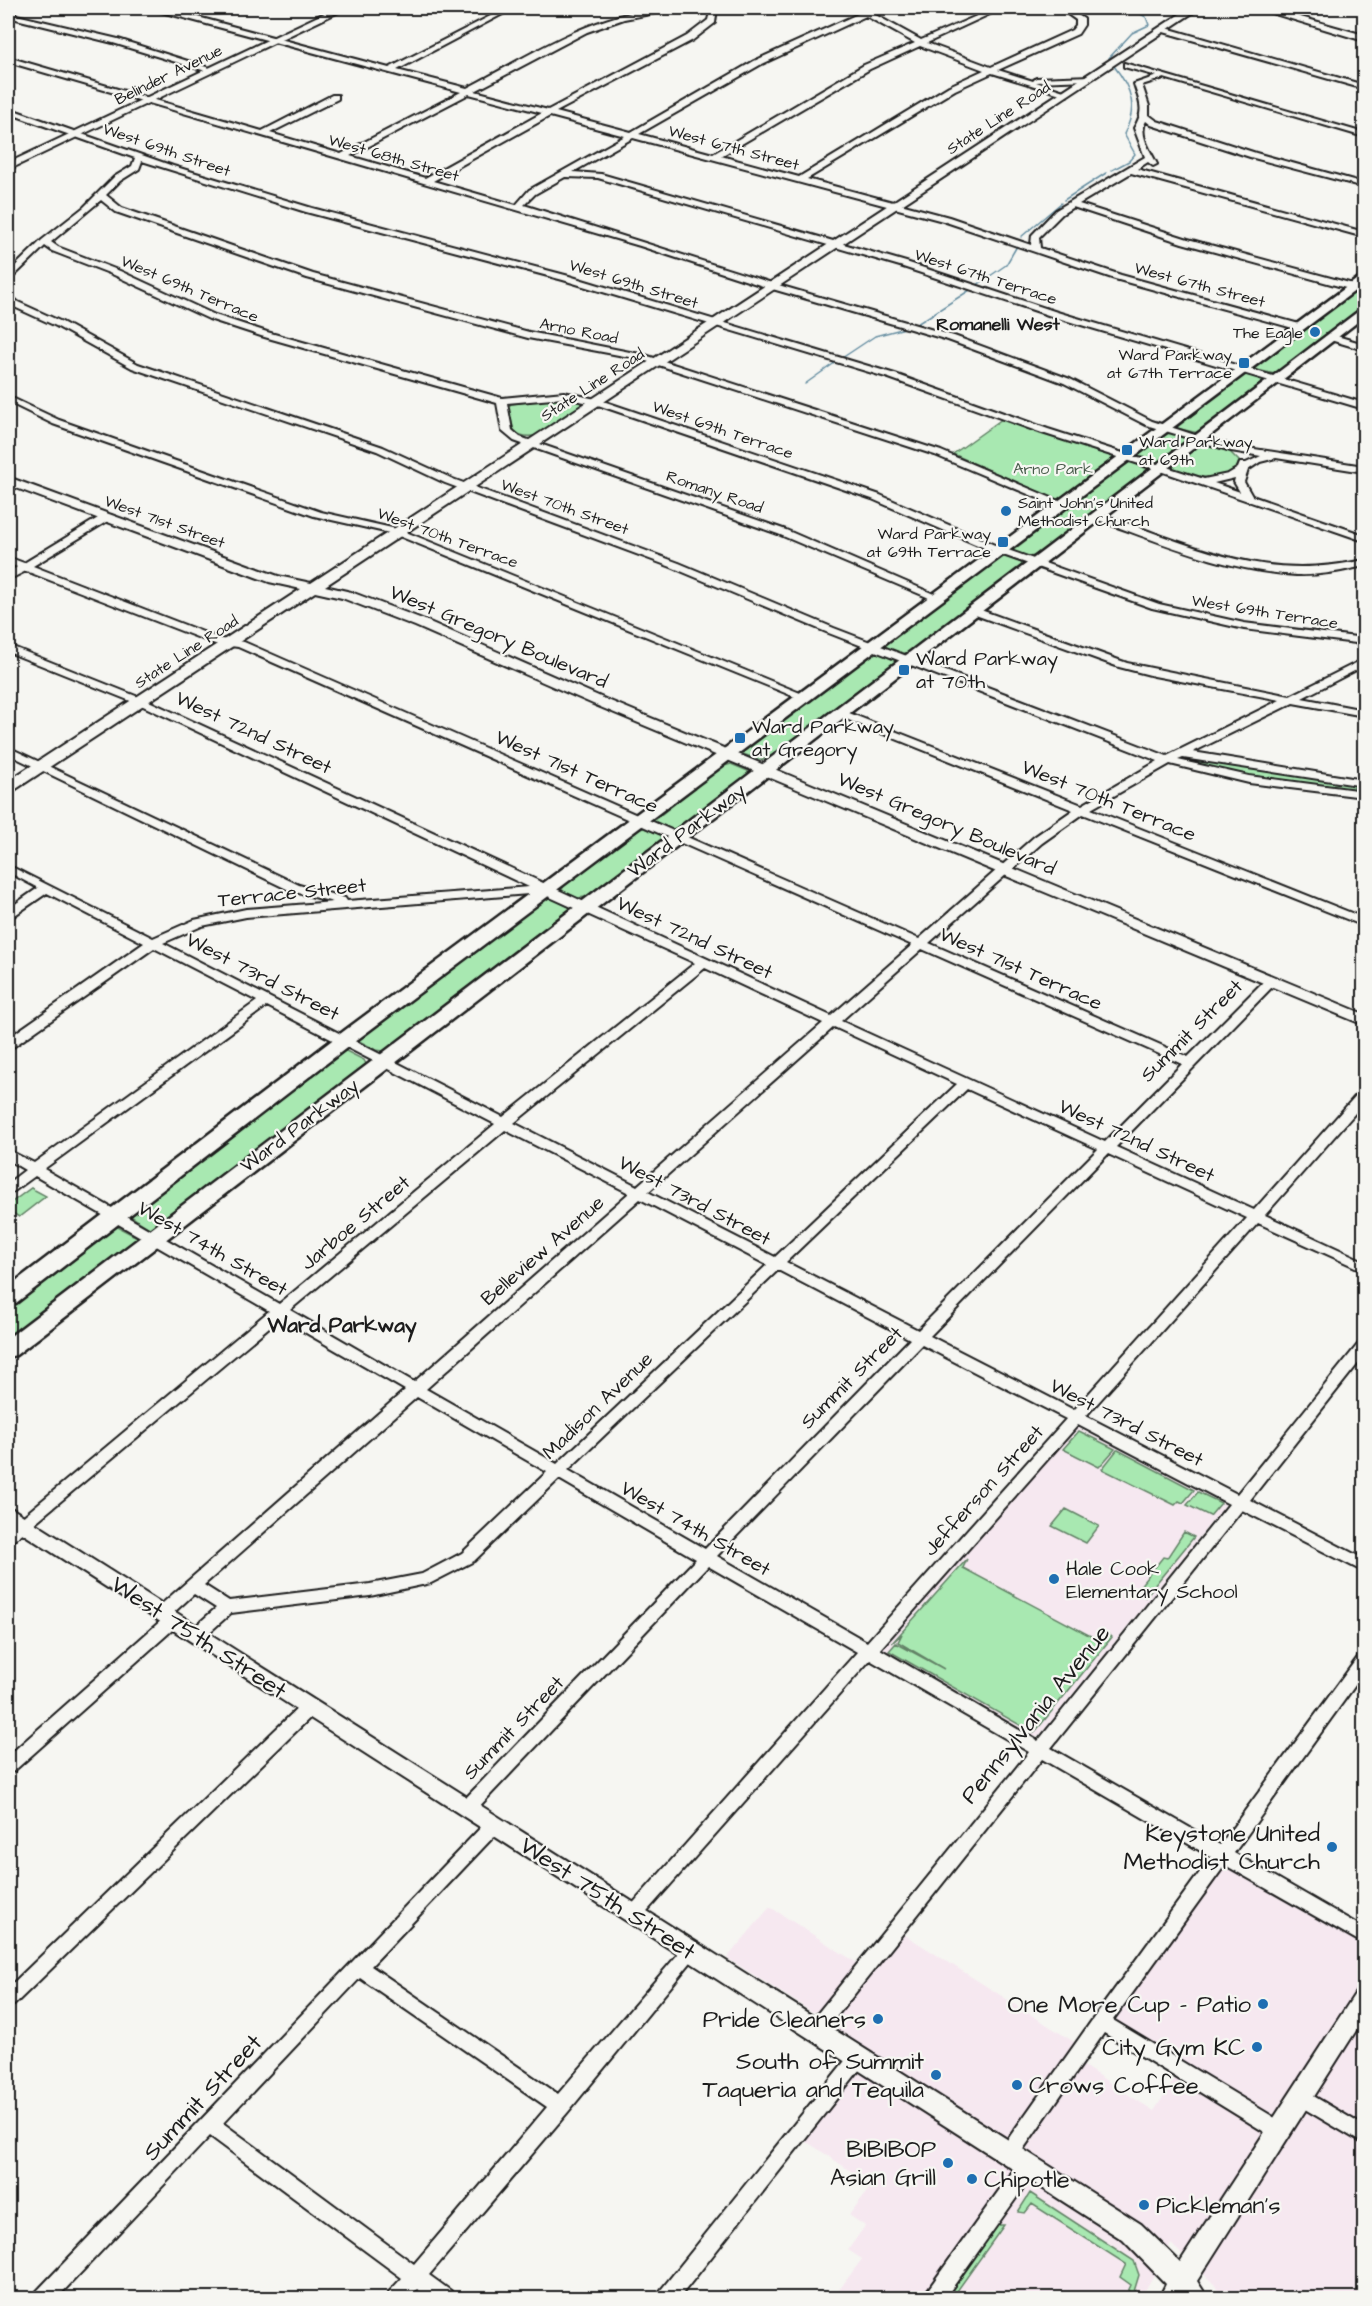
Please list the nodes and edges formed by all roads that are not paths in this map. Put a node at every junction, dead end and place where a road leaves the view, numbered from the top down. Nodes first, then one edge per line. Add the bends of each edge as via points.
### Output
1 (157, 8) edge
2 (321, 8) edge
3 (511, 8) edge
4 (670, 8) edge
5 (714, 8) edge
6 (856, 8) edge
7 (878, 8) edge
8 (1000, 8) edge
9 (1063, 8) edge
10 (1195, 8) edge
11 (1260, 8) edge
12 (338, 9) edge
13 (866, 13) junction
14 (8, 15) edge
15 (1163, 29) junction
16 (1365, 38) edge
17 (275, 39) junction
18 (920, 43) junction
19 (8, 60) edge
20 (1125, 60) junction
21 (988, 69) junction
22 (212, 70) junction
23 (390, 70) junction
24 (1088, 78) junction
25 (1168, 78) junction
26 (1025, 80) junction
27 (1138, 84) junction
28 (1365, 87) edge
29 (468, 91) junction
30 (1064, 94) junction
31 (335, 97) dead end
32 (146, 101) junction
33 (8, 110) edge
34 (549, 113) junction
35 (1145, 116) junction
36 (1167, 128) junction
37 (78, 134) junction
38 (262, 134) junction
39 (1139, 134) junction
40 (630, 135) junction
41 (1365, 135) edge
42 (342, 157) junction
43 (714, 157) junction
44 (139, 158) junction
45 (1149, 158) junction
46 (158, 164) junction
47 (579, 165) junction
48 (8, 167) edge
49 (1131, 170) junction
50 (130, 171) junction
51 (563, 174) junction
52 (598, 176) junction
53 (800, 180) junction
54 (426, 181) junction
55 (1174, 183) junction
56 (1365, 185) edge
57 (532, 192) junction
58 (100, 195) junction
59 (494, 201) junction
60 (1071, 204) junction
61 (895, 205) junction
62 (87, 209) junction
63 (522, 209) junction
64 (118, 210) junction
65 (1365, 235) edge
66 (1035, 237) junction
67 (1014, 241) junction
68 (45, 242) junction
69 (835, 244) junction
70 (1036, 249) junction
71 (31, 256) junction
72 (72, 256) junction
73 (8, 277) edge
74 (1361, 285) edge
75 (772, 286) junction
76 (8, 296) edge
77 (11, 303) edge
78 (1365, 311) edge
79 (715, 323) junction
80 (1300, 327) junction
81 (1330, 337) junction
82 (1365, 347) edge
83 (656, 362) junction
84 (1243, 369) junction
85 (1276, 380) junction
86 (8, 399) edge
87 (502, 402) junction
88 (597, 402) junction
89 (1365, 406) edge
90 (1165, 428) junction
91 (1198, 439) junction
92 (532, 444) junction
93 (1234, 448) junction
94 (1128, 456) junction
95 (1277, 456) junction
96 (1162, 468) junction
97 (1243, 469) junction
98 (1365, 469) edge
99 (8, 481) edge
100 (1204, 482) junction
101 (465, 488) junction
102 (1248, 497) junction
103 (1063, 505) junction
104 (107, 517) junction
105 (1099, 517) junction
106 (397, 532) junction
107 (1365, 538) edge
108 (1001, 551) junction
109 (8, 560) edge
110 (1365, 563) edge
111 (1037, 564) junction
112 (24, 567) junction
113 (8, 577) edge
114 (313, 588) junction
115 (938, 598) junction
116 (974, 611) junction
117 (1365, 641) edge
118 (229, 642) junction
119 (873, 646) junction
120 (8, 648) edge
121 (910, 660) junction
122 (1365, 662) edge
123 (804, 697) junction
124 (140, 700) junction
125 (1292, 700) junction
126 (840, 713) junction
127 (1365, 713) edge
128 (1106, 737) junction
129 (8, 750) edge
130 (729, 754) junction
131 (1182, 754) junction
132 (1168, 761) junction
133 (42, 765) junction
134 (765, 769) junction
135 (1365, 783) edge
136 (8, 788) edge
137 (1365, 794) edge
138 (1079, 810) junction
139 (639, 820) junction
140 (678, 837) junction
141 (8, 868) edge
142 (1003, 870) junction
143 (46, 888) junction
144 (300, 890) junction
145 (545, 890) junction
146 (365, 903) junction
147 (584, 908) junction
148 (289, 909) junction
149 (8, 914) edge
150 (1365, 922) edge
151 (154, 942) junction
152 (919, 944) junction
153 (704, 963) junction
154 (1271, 981) junction
155 (267, 1000) junction
156 (1365, 1020) edge
157 (831, 1021) junction
158 (345, 1040) junction
159 (8, 1044) edge
160 (383, 1061) junction
161 (1190, 1063) junction
162 (966, 1083) junction
163 (1365, 1095) edge
164 (505, 1124) junction
165 (1105, 1148) junction
166 (8, 1154) edge
167 (34, 1169) junction
168 (8, 1189) edge
169 (639, 1192) junction
170 (115, 1216) junction
171 (1255, 1216) junction
172 (152, 1238) junction
173 (776, 1264) junction
174 (1365, 1266) edge
175 (8, 1298) edge
176 (280, 1312) junction
177 (920, 1339) junction
178 (1365, 1347) edge
179 (8, 1349) edge
180 (416, 1390) junction
181 (1076, 1419) junction
182 (557, 1472) junction
183 (1240, 1500) junction
184 (12, 1525) edge
185 (708, 1558) junction
186 (1365, 1566) edge
187 (194, 1586) junction
188 (227, 1607) junction
189 (168, 1617) junction
190 (196, 1635) junction
191 (869, 1652) junction
192 (1365, 1661) edge
193 (310, 1707) junction
194 (1038, 1749) junction
195 (8, 1766) edge
196 (467, 1808) junction
197 (494, 1825) junction
198 (1222, 1855) junction
199 (634, 1914) junction
200 (1365, 1937) edge
201 (691, 1951) junction
202 (358, 1967) junction
203 (8, 1999) edge
204 (1365, 1999) edge
205 (1101, 2022) junction
206 (815, 2030) junction
207 (858, 2058) junction
208 (1300, 2096) junction
209 (561, 2106) junction
210 (209, 2124) junction
211 (1278, 2130) junction
212 (1365, 2136) edge
213 (1018, 2161) junction
214 (416, 2277) junction
215 (1183, 2293) edge
216 (44, 2298) edge
217 (397, 2298) edge
218 (444, 2298) edge
219 (667, 2298) edge
220 (934, 2298) edge

1 - 17 street, West 67th Street
2 - 12 street
3 - 23 street
4 - 29 street via 591,27
5 - 34 street via 712,21 701,32
6 - 13 street
7 - 13 street
8 - 18 street
9 - 21 street via 1080,19 1075,32
10 - 15 main road, State Line Road
11 - 16 main road
12 - 17 main road, Belinder Avenue
13 - 18 street
13 - 40 street via 773,54
14 - 22 street
15 - 20 main road, State Line Road
15 - 28 street
17 - 22 main road, Belinder Avenue
17 - 23 street, West 67th Street
18 - 21 street
18 - 43 street via 842,81
19 - 32 street, West 68th Street
20 - 24 main road, State Line Road
20 - 25 street
20 - 27 street
21 - 26 street
21 - 53 street
22 - 32 main road, Belinder Avenue
23 - 29 street, West 67th Street
24 - 26 street
24 - 30 main road, State Line Road
25 - 27 street
25 - 41 street
26 - 30 street
27 - 35 street
29 - 34 street, West 67th Street
29 - 42 street
30 - 61 main road, State Line Road
31 - 38 street
32 - 37 main road, Belinder Avenue
32 - 38 street, West 68th Street
33 - 37 street, West 69th Street
34 - 40 street, West 67th Street
34 - 54 street
35 - 36 street
35 - 39 street
36 - 39 street
36 - 56 street
37 - 44 street, West 69th Street
37 - 48 main road, Belinder Avenue
38 - 42 street, West 68th Street
39 - 45 street
40 - 43 street, West 67th Street
40 - 47 street
42 - 54 street, West 68th Street
43 - 53 street, West 67th Street
44 - 46 street, West 69th Street
44 - 50 street
45 - 49 street
45 - 55 street
46 - 50 street
46 - 79 street, West 69th Street
47 - 51 street
47 - 52 street, West 67th Terrace
49 - 55 street
49 - 60 street
50 - 58 street
51 - 52 street, West 67th Terrace
51 - 57 street
52 - 69 street, West 67th Terrace
53 - 61 street, West 67th Street
54 - 59 street, West 68th Street
55 - 65 street
57 - 59 street
57 - 63 street via 523,199
58 - 62 street
58 - 64 street, Arno Road
59 - 63 street, West 68th Street
60 - 66 street
60 - 74 street via 1185,241
61 - 67 street, West 67th Street
61 - 69 main road, State Line Road
62 - 64 street, Arno Road
62 - 68 street
63 - 75 street, West 68th Street
64 - 83 street, Arno Road via 310,276 528,335
66 - 67 street
66 - 70 street
67 - 70 street, West 67th Street
68 - 71 street
68 - 72 street, West 69th Terrace
69 - 75 main road, State Line Road
69 - 84 street, West 67th Terrace
70 - 80 street, West 67th Street via 1118,277
71 - 72 street, West 69th Terrace
71 - 73 street
72 - 87 street, West 69th Terrace via 240,327
74 - 80 main road, Ward Parkway
75 - 79 main road, State Line Road
75 - 90 street, West 68th Street via 981,348 1067,381
76 - 77 street, West 70th Street
77 - 101 street, West 70th Street via 59,324 135,366 380,449
78 - 81 main road, Ward Parkway
79 - 83 main road, State Line Road
79 - 94 street, West 69th Street via 892,376 1044,431
80 - 84 main road, Ward Parkway
81 - 82 street
81 - 85 main road, Ward Parkway
83 - 88 main road, State Line Road
83 - 103 street, Arno Road via 938,453
84 - 85 street, West 67th Terrace
84 - 90 main road, Ward Parkway
85 - 89 street, West 67th Terrace
85 - 91 main road, Ward Parkway
86 - 106 street, West 70th Terrace via 56,422 296,506
87 - 88 street, West 69th Terrace via 564,395
87 - 92 street, Romany Road via 507,431
88 - 92 main road, State Line Road
88 - 108 street, West 69th Terrace via 876,497
90 - 91 street, West 68th Street
90 - 94 main road, Ward Parkway
91 - 93 street, West 68th Street
91 - 96 main road, Ward Parkway
92 - 101 main road, State Line Road
92 - 115 street, Romany Road via 782,532
93 - 95 street, West 68th Street
93 - 97 street
94 - 96 street, West 69th Street
94 - 103 main road, Ward Parkway
95 - 97 street via 1257,460
95 - 98 street, West 68th Street
96 - 100 street, West 69th Street
96 - 105 main road, Ward Parkway
97 - 100 street
97 - 102 street via 1239,482
99 - 104 main road, West 71st Street
100 - 102 street, West 69th Street
101 - 106 main road, State Line Road
101 - 119 street, West 70th Street via 675,565
102 - 107 street, West 69th Street
103 - 108 main road, Ward Parkway
104 - 112 street
104 - 114 main road, West 71st Street via 274,579
105 - 110 street via 1254,567 1308,572
105 - 111 main road, Ward Parkway
106 - 114 main road, State Line Road
106 - 123 street, West 70th Terrace
108 - 111 street, West 69th Terrace
108 - 115 main road, Ward Parkway
109 - 112 street, West 71st Terrace
111 - 116 main road, Ward Parkway
111 - 117 street, West 69th Terrace via 1183,614 1277,631
112 - 113 street
112 - 118 street, West 71st Terrace via 219,642
114 - 118 main road, State Line Road
114 - 130 main road, West Gregory Boulevard via 346,595 420,623
115 - 119 main road, Ward Parkway
116 - 121 main road, Ward Parkway
116 - 125 street via 1123,665
118 - 124 main road, State Line Road
118 - 139 street, West 71st Terrace
119 - 121 street, West 70th Street
119 - 123 main road, Ward Parkway
120 - 124 street, West 72nd Street
121 - 126 main road, Ward Parkway
121 - 128 street, West 70th Street
122 - 125 street, Belleview Avenue
123 - 130 main road, Ward Parkway
124 - 133 main road, State Line Road
124 - 145 street, West 72nd Street
125 - 127 street
125 - 131 street, Belleview Avenue
126 - 134 main road, Ward Parkway
126 - 138 street, West 70th Terrace
128 - 131 street, West 70th Street
128 - 132 street, West 70th Street
129 - 133 street
130 - 134 main road, West Gregory Boulevard
130 - 139 main road, Ward Parkway
131 - 132 street, Belleview Avenue
131 - 135 street, West 70th Street
132 - 137 street, West 70th Street via 1243,781
132 - 138 street, Belleview Avenue
133 - 136 main road, State Line Road
133 - 144 street
134 - 140 main road, Ward Parkway
134 - 142 main road, West Gregory Boulevard
138 - 142 street, Belleview Avenue
138 - 150 street, West 70th Terrace
139 - 140 street, West 71st Terrace
139 - 145 main road, Ward Parkway
140 - 147 main road, Ward Parkway
140 - 152 street, West 71st Terrace
141 - 143 street, West 73rd Street
142 - 152 street, Belleview Avenue
142 - 154 main road, West Gregory Boulevard
143 - 149 street
143 - 151 street, West 73rd Street
144 - 146 street via 343,902
144 - 148 street
145 - 146 street, Terrace Street
145 - 147 street, West 72nd Street
145 - 158 main road, Ward Parkway
146 - 148 street, Terrace Street
147 - 153 street, West 72nd Street
147 - 160 main road, Ward Parkway
148 - 151 street, Terrace Street via 223,916
151 - 155 street, West 73rd Street
151 - 159 street, Terrace Street
152 - 157 street, Belleview Avenue
152 - 161 street, West 71st Terrace
153 - 157 street, West 72nd Street
153 - 164 street, Jarboe Street
154 - 156 main road, West Gregory Boulevard
154 - 161 street, Summit Street
155 - 158 street, West 73rd Street
155 - 167 street
157 - 162 street, West 72nd Street
157 - 169 street, Belleview Avenue
158 - 160 street, West 73rd Street
158 - 170 main road, Ward Parkway
160 - 164 street, West 73rd Street
160 - 172 main road, Ward Parkway
161 - 165 street, Summit Street
162 - 165 street, West 72nd Street
162 - 173 street, Madison Avenue
163 - 171 street, Jefferson Street
164 - 169 street, West 73rd Street
164 - 176 street, Jarboe Street
165 - 171 street, West 72nd Street
165 - 177 street, Summit Street
166 - 167 street, West 74th Street
167 - 168 street
167 - 170 street, West 74th Street
169 - 173 street, West 73rd Street
169 - 180 street, Belleview Avenue
170 - 172 street, West 74th Street
170 - 175 main road, Ward Parkway
171 - 174 street, West 72nd Street
171 - 181 street, Jefferson Street
172 - 176 street, West 74th Street
172 - 179 main road, Ward Parkway
173 - 177 street, West 73rd Street
173 - 182 street, Madison Avenue
176 - 180 street, West 74th Street
176 - 184 street, Jarboe Street
177 - 181 street, West 73rd Street
177 - 185 street, Summit Street
178 - 183 street, Pennsylvania Avenue
180 - 182 street, West 74th Street
180 - 187 street, Belleview Avenue
181 - 183 street, West 73rd Street
181 - 191 street, Jefferson Street
182 - 185 street, West 74th Street
182 - 188 street, Madison Avenue via 468,1557 425,1579 370,1590
183 - 186 street, West 73rd Street
183 - 194 street, Pennsylvania Avenue
184 - 189 main road, West 75th Street
185 - 191 street, West 74th Street
185 - 196 street, Summit Street
187 - 188 street
187 - 189 street, Belleview Avenue
188 - 190 street
189 - 190 main road, West 75th Street
189 - 195 street, Belleview Avenue
190 - 193 main road, West 75th Street
191 - 194 street, West 74th Street
191 - 199 street, Jefferson Street
192 - 198 street
193 - 196 main road, West 75th Street
193 - 203 street
194 - 198 street, West 74th Street
194 - 206 street, Pennsylvania Avenue
196 - 197 main road, West 75th Street
197 - 199 main road, West 75th Street
197 - 202 street, Summit Street
198 - 200 street, West 74th Street
198 - 205 street
199 - 201 main road, West 75th Street
201 - 206 main road, West 75th Street
201 - 209 street
202 - 209 street
202 - 210 street, Summit Street
204 - 208 main road
205 - 211 street
205 - 213 street
206 - 207 main road, West 75th Street
207 - 213 main road, West 75th Street
207 - 219 street
208 - 211 main road
208 - 212 street
209 - 214 street
210 - 214 street
210 - 216 street, Summit Street
211 - 215 main road
213 - 215 main road, West 75th Street via 1132,2232
213 - 220 street
214 - 217 street
214 - 218 street

